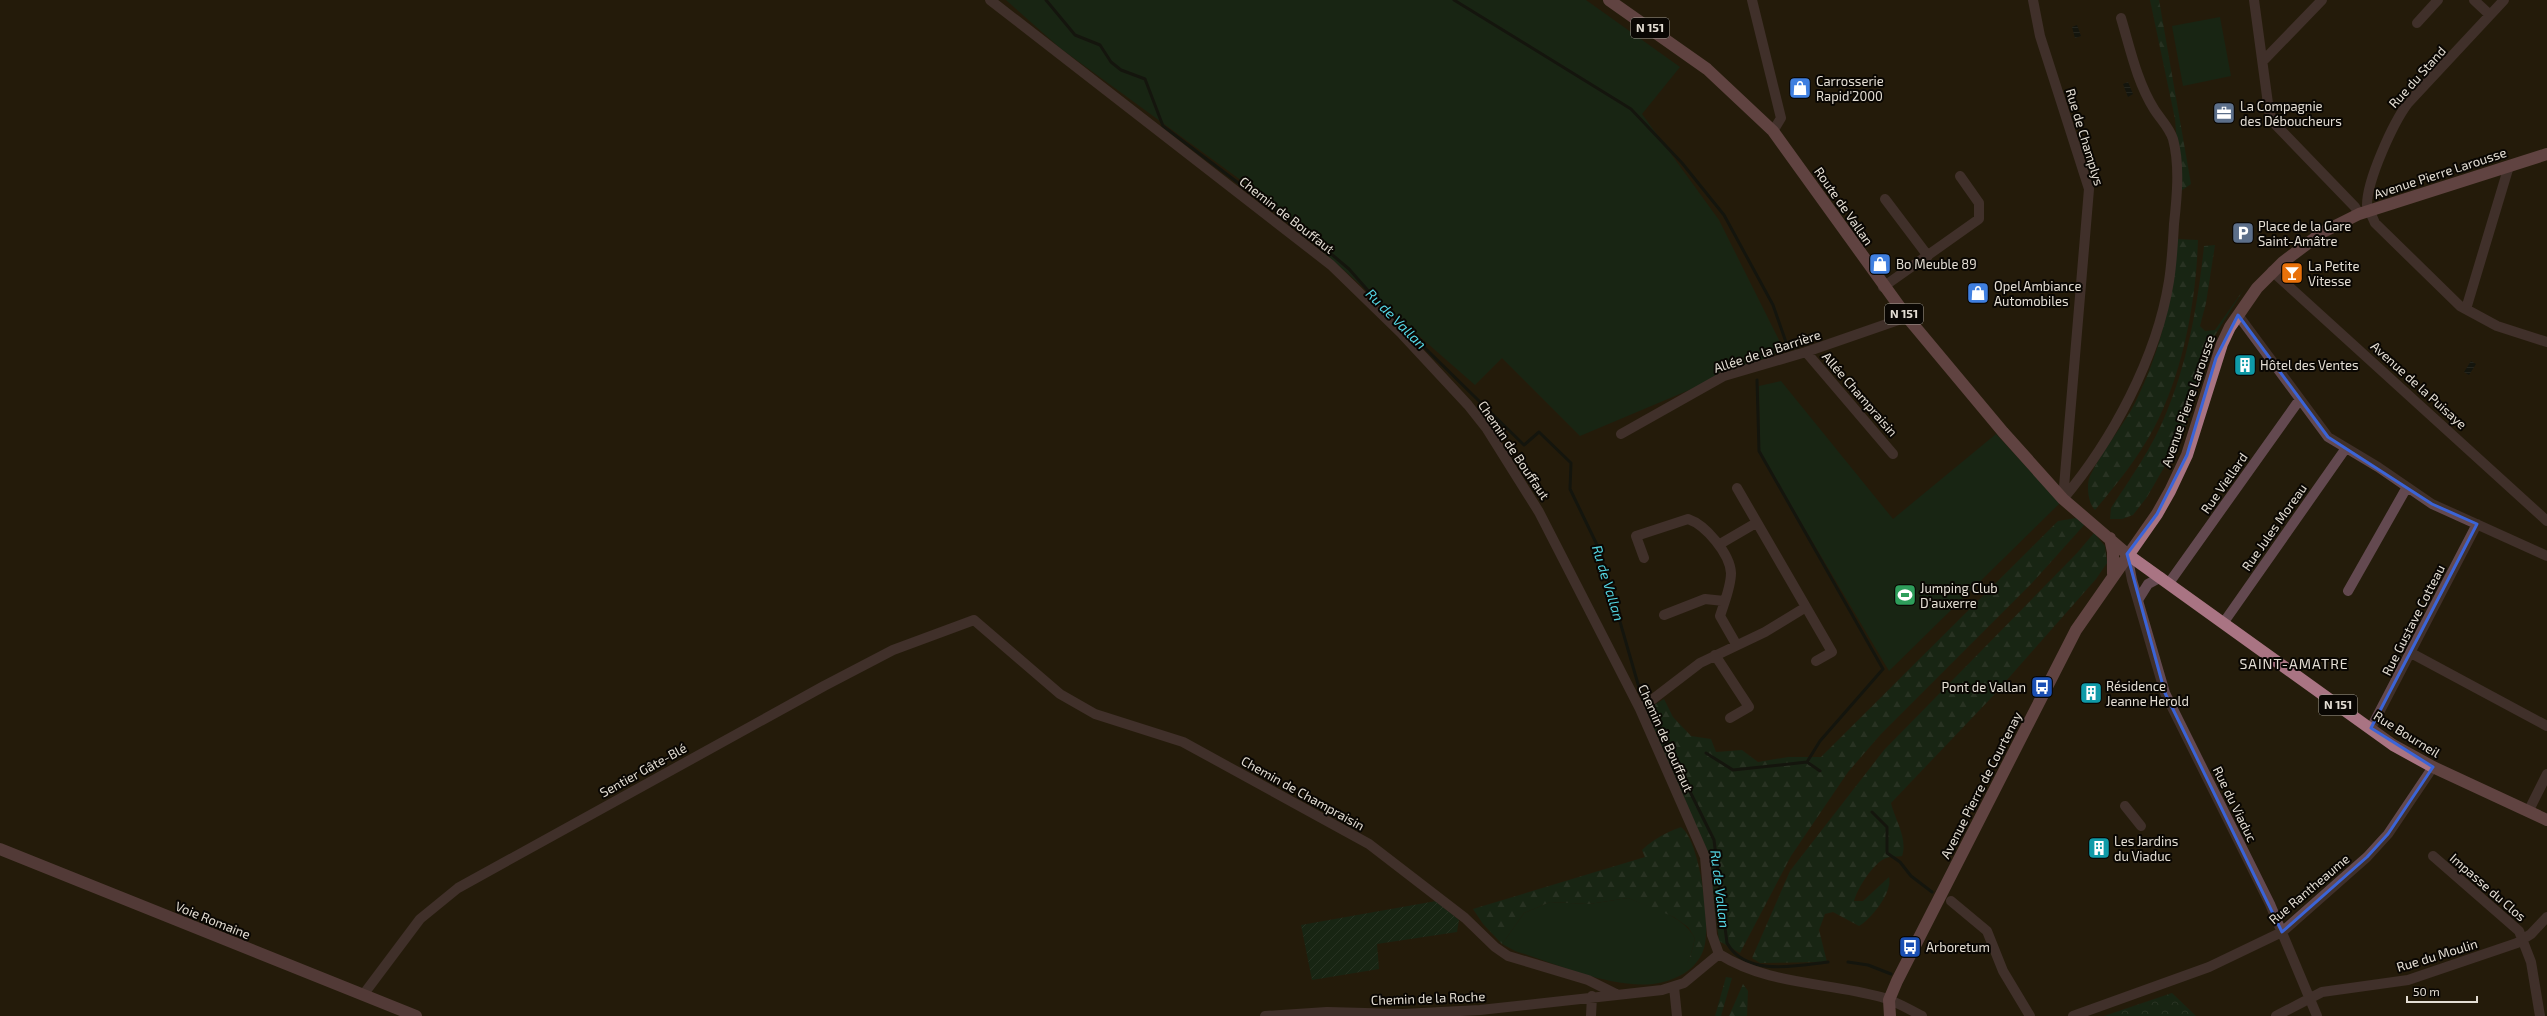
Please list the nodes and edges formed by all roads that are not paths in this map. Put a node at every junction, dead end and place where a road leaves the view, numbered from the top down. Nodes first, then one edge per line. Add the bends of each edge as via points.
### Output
1 (990, 0) edge
2 (1609, 0) edge
3 (1752, 0) edge
4 (2033, 0) edge
5 (2254, 0) edge
6 (2322, 0) edge
7 (2438, 0) edge
8 (2474, 0) edge
9 (2504, 0) edge
10 (2490, 15) junction
11 (2121, 18) dead end
12 (2417, 23) dead end
13 (2263, 61) junction
14 (1773, 131) junction
15 (2547, 154) edge
16 (2508, 166) junction
17 (1960, 176) dead end
18 (1885, 199) dead end
19 (2363, 213) junction
20 (1928, 256) junction
21 (2272, 271) junction
22 (1884, 287) junction
23 (2466, 309) junction
24 (2238, 316) junction
25 (1907, 317) junction
26 (2547, 342) edge
27 (1806, 352) junction
28 (2300, 399) junction
29 (1621, 434) dead end
30 (2346, 448) junction
31 (1893, 454) dead end
32 (2407, 487) junction
33 (1737, 488) dead end
34 (2059, 495) junction
35 (2547, 520) edge
36 (1756, 523) junction
37 (2477, 524) junction
38 (2110, 538) junction
39 (1720, 544) junction
40 (2127, 554) junction
41 (2547, 556) edge
42 (1644, 558) dead end
43 (2113, 574) junction
44 (2165, 580) junction
45 (2348, 591) dead end
46 (2138, 600) junction
47 (1724, 601) junction
48 (1806, 607) junction
49 (1664, 615) dead end
50 (974, 620) joint
51 (2224, 622) junction
52 (1736, 644) junction
53 (2410, 653) junction
54 (1715, 655) junction
55 (1816, 661) dead end
56 (1646, 704) junction
57 (1730, 718) dead end
58 (2547, 726) edge
59 (2371, 728) junction
60 (2433, 767) junction
61 (2547, 774) edge
62 (2125, 806) dead end
63 (2529, 810) junction
64 (2547, 820) edge
65 (2141, 826) dead end
66 (0, 849) edge
67 (2433, 856) dead end
68 (1951, 901) dead end
69 (2547, 917) edge
70 (2282, 932) junction
71 (2524, 940) junction
72 (1719, 954) junction
73 (1674, 987) junction
74 (1616, 994) junction
75 (362, 995) junction
76 (1592, 996) junction
77 (2310, 999) junction
78 (1890, 1000) junction
79 (416, 1016) edge
80 (1264, 1016) edge
81 (1591, 1016) edge
82 (1677, 1016) edge
83 (1890, 1016) edge
84 (1922, 1016) edge
85 (2030, 1016) edge
86 (2073, 1016) edge
87 (2276, 1016) edge
88 (2317, 1016) edge
89 (2540, 1016) edge

1 - 56 street, Chemin de Bouffaut via 1331,265 1432,366 1487,429 1535,506
2 - 14 main road, Route de Vallan / N 151 via 1727,86
3 - 14 street via 1781,118
4 - 34 street, Rue de Champlys via 2040,36 2090,189
5 - 13 street
6 - 13 street
7 - 12 street
8 - 10 street
9 - 10 street, Rue du Stand
10 - 19 street, Rue du Stand via 2408,103 2396,120
11 - 34 street via 2141,79 2154,109 2165,122 2175,151 2176,202 2169,282 2152,347 2124,407 2080,478
13 - 19 street via 2273,122
14 - 22 main road, Route de Vallan / N 151
15 - 16 main road, Avenue Pierre Larousse
16 - 19 main road, Avenue Pierre Larousse
16 - 23 street
17 - 20 street via 1979,203 1979,219
18 - 20 street
19 - 21 main road, Avenue Pierre Larousse via 2323,232
19 - 23 street
20 - 22 street
21 - 24 main road, Avenue Pierre Larousse
21 - 35 street, Avenue de la Puisaye
22 - 25 main road, Route de Vallan / N 151
23 - 26 street via 2496,326
24 - 28 street
24 - 40 main road, Avenue Pierre Larousse via 2216,358 2184,461 2157,514
25 - 27 street, Allée de la Barrière
25 - 34 main road, Route de Vallan / N 151
27 - 29 street, Allée de la Barrière via 1724,376
27 - 31 street, Allée Champraisin
28 - 30 street via 2328,437
28 - 44 street, Rue Viellard
30 - 32 street
30 - 51 street, Rue Jules Moreau
32 - 37 street via 2432,504
32 - 45 street
33 - 36 street
34 - 38 main road, N 151
36 - 39 street
36 - 48 street
37 - 41 street
37 - 53 street, Rue Gustave Cotteau
38 - 40 main road, N 151
38 - 43 main road
39 - 42 street via 1695,521 1688,519 1636,536
39 - 47 street via 1731,573
40 - 43 main road, Avenue Pierre de Courtenay
40 - 44 main road, Rue Bourneil / N 151
40 - 46 street, Rue du Viaduc
43 - 78 main road, Avenue Pierre de Courtenay via 2076,630 1913,949
44 - 46 street via 2148,584
44 - 51 main road, Rue Bourneil / N 151
46 - 70 street, Rue du Viaduc via 2165,693
47 - 49 street via 1705,600
47 - 52 street via 1720,616
48 - 52 street via 1765,632
48 - 55 street via 1832,652
50 - 74 street, Chemin de Champraisin via 1060,694 1096,714 1183,742 1369,844 1465,918 1508,956 1588,980
50 - 75 street, Sentier Gâte-Blé via 893,650 458,888 420,919
51 - 59 main road, Rue Bourneil / N 151
52 - 54 street
53 - 58 street
53 - 59 street, Rue Gustave Cotteau
54 - 56 street via 1700,663
54 - 57 street via 1749,707
56 - 72 street, Chemin de Bouffaut via 1705,857 1712,935
59 - 60 main road, Rue Bourneil / N 151 via 2393,745
60 - 63 main road, Rue Bourneil / N 151
60 - 70 street, Rue Rantheaume via 2388,834 2368,857
61 - 63 street
62 - 65 street
63 - 64 main road, Rue Bourneil / N 151
66 - 75 main road, Voie Romaine
67 - 71 street, Impasse du Clos via 2519,931
68 - 85 street via 1987,931 2003,971
69 - 71 street
70 - 77 street, Rue du Viaduc
70 - 86 street, Rue Rantheaume via 2209,967
71 - 77 street, Rue du Moulin via 2408,980 2322,992
71 - 89 street, Impasse du Clos via 2532,962
72 - 73 street, Chemin de la Roche via 1695,975
72 - 78 street via 1777,978
73 - 74 street, Chemin de la Roche
73 - 82 street
74 - 76 street, Chemin de la Roche
75 - 79 main road, Voie Romaine
76 - 80 street, Chemin de la Roche via 1480,1010 1403,1014 1327,1012
76 - 81 street
77 - 87 street, Rue du Moulin
77 - 88 street, Rue du Viaduc
78 - 83 main road, Avenue Pierre de Courtenay
78 - 84 street

